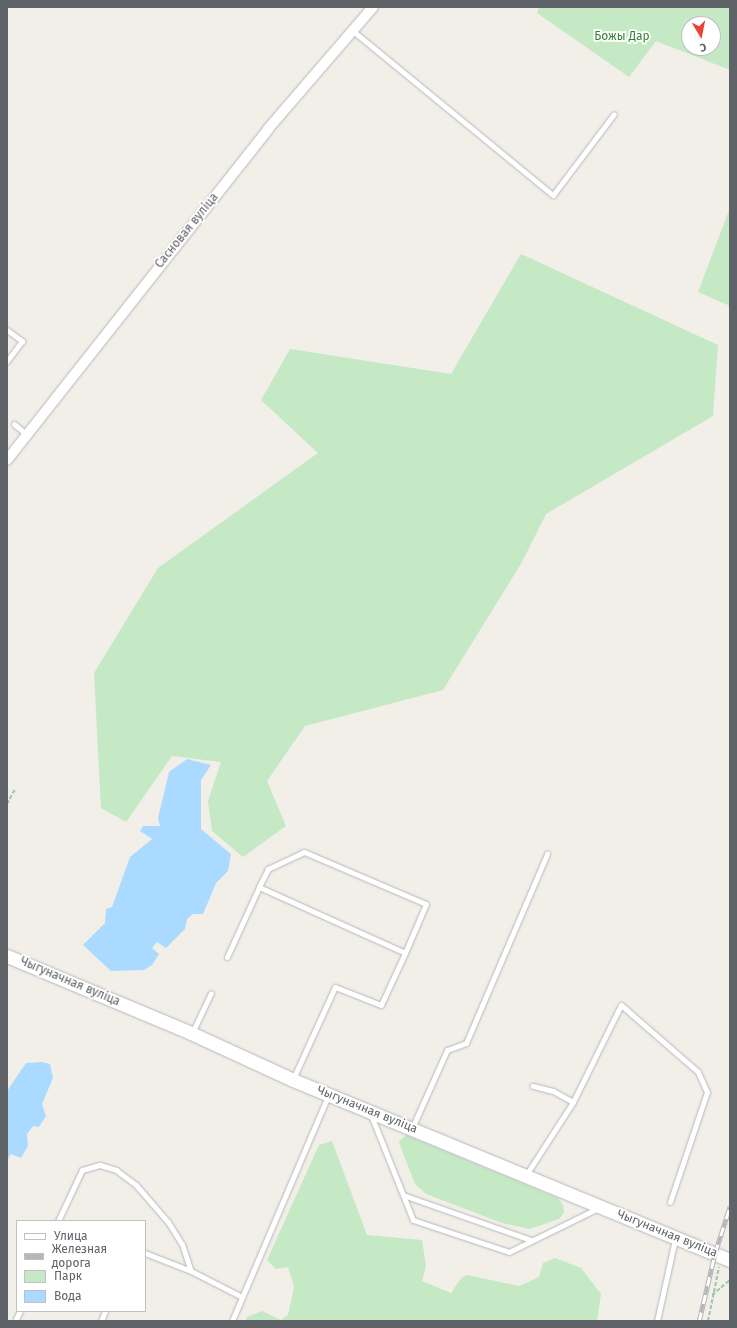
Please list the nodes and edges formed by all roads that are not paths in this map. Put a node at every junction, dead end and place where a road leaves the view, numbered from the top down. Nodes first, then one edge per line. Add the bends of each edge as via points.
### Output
1 (373, 7) edge
2 (353, 31) junction
3 (614, 114) dead end
4 (7, 330) edge
5 (7, 361) edge
6 (14, 424) dead end
7 (27, 435) junction
8 (7, 460) edge
9 (548, 854) dead end
10 (259, 887) junction
11 (405, 953) junction
12 (7, 956) edge
13 (227, 957) dead end
14 (211, 993) dead end
15 (191, 1034) junction
16 (293, 1080) junction
17 (533, 1086) dead end
18 (328, 1095) junction
19 (573, 1102) junction
20 (370, 1112) junction
21 (412, 1128) junction
22 (526, 1175) junction
23 (403, 1195) junction
24 (670, 1202) dead end
25 (600, 1207) junction
26 (58, 1220) edge
27 (675, 1238) junction
28 (531, 1240) junction
29 (146, 1253) edge
30 (726, 1258) edge
31 (191, 1271) junction
32 (242, 1297) junction
33 (20, 1312) edge
34 (16, 1319) dead end
35 (232, 1321) edge
36 (656, 1321) edge

1 - 2 street, Сасновая вуліца
2 - 3 lane via 553,195
2 - 7 street, Сасновая вуліца via 268,129
4 - 5 lane via 22,341
6 - 7 lane
7 - 8 street, Сасновая вуліца
9 - 21 lane via 466,1043 447,1050
10 - 11 lane
10 - 11 lane via 268,869 304,852 426,904
10 - 13 lane
11 - 16 lane via 381,1005 335,987
12 - 15 street, Чыгуначная вуліца
14 - 15 lane
15 - 16 street, Чыгуначная вуліца
16 - 18 street, Чыгуначная вуліца
17 - 19 lane via 553,1091
18 - 20 street, Чыгуначная вуліца
18 - 32 lane
19 - 22 lane
19 - 24 lane via 621,1005 698,1072 707,1092
20 - 21 street, Чыгуначная вуліца
20 - 23 lane
21 - 22 street, Чыгуначная вуліца
22 - 25 street, Чыгуначная вуліца
23 - 28 lane
23 - 28 lane via 413,1220 509,1252
25 - 27 street, Чыгуначная вуліца
25 - 28 lane
26 - 31 lane via 82,1170 100,1165 116,1170 136,1185 168,1222 182,1244
27 - 30 street, Чыгуначная вуліца
27 - 36 lane
29 - 31 lane
31 - 32 lane
32 - 35 lane
33 - 34 lane

